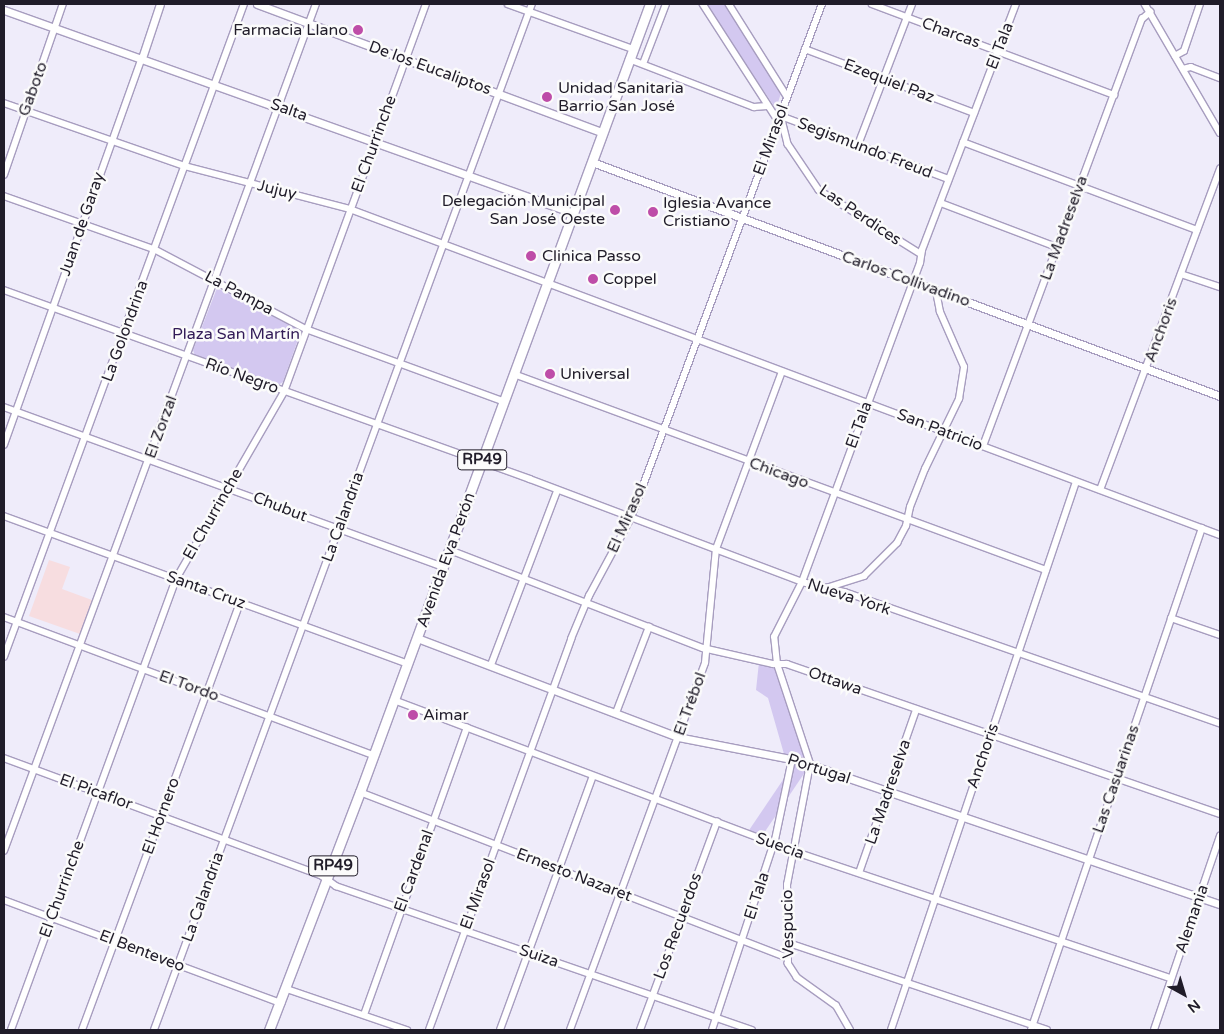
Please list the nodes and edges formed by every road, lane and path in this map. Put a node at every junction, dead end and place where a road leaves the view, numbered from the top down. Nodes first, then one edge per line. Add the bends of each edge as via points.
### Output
1 (63, 4) edge
2 (160, 4) edge
3 (244, 4) edge
4 (257, 4) edge
5 (316, 4) edge
6 (426, 4) edge
7 (508, 4) edge
8 (532, 4) edge
9 (650, 4) edge
10 (666, 4) edge
11 (703, 4) edge
12 (729, 4) edge
13 (822, 4) edge
14 (872, 4) edge
15 (912, 4) edge
16 (1016, 4) edge
17 (1145, 4) edge
18 (1200, 4) edge
19 (4, 10) edge
20 (529, 12) junction
21 (1150, 12) junction
22 (907, 17) junction
23 (309, 23) junction
24 (55, 27) junction
25 (633, 49) junction
26 (805, 50) junction
27 (998, 51) junction
28 (1175, 56) junction
29 (142, 58) junction
30 (405, 59) junction
31 (629, 59) junction
32 (643, 64) junction
33 (1183, 68) junction
34 (884, 78) junction
35 (1220, 78) edge
36 (215, 83) junction
37 (499, 94) junction
38 (1114, 95) junction
39 (787, 96) junction
40 (4, 103) edge
41 (279, 106) junction
42 (767, 106) junction
43 (26, 110) junction
44 (974, 113) junction
45 (780, 119) junction
46 (603, 132) junction
47 (1220, 133) edge
48 (111, 140) junction
49 (375, 142) junction
50 (963, 142) junction
51 (858, 145) junction
52 (592, 162) junction
53 (185, 166) junction
54 (1220, 169) edge
55 (4, 175) edge
56 (469, 176) junction
57 (949, 179) junction
58 (250, 183) junction
59 (1080, 184) junction
60 (4, 196) edge
61 (941, 203) junction
62 (350, 208) junction
63 (573, 213) junction
64 (741, 218) junction
65 (82, 222) junction
66 (1197, 230) junction
67 (443, 244) junction
68 (1057, 247) junction
69 (154, 249) junction
70 (921, 254) junction
71 (1181, 274) junction
72 (214, 279) junction
73 (912, 282) junction
74 (547, 283) junction
75 (1220, 287) edge
76 (4, 290) edge
77 (936, 291) junction
78 (52, 307) junction
79 (1029, 325) junction
80 (306, 329) junction
81 (124, 333) junction
82 (696, 340) junction
83 (186, 356) junction
84 (400, 363) junction
85 (1147, 369) junction
86 (782, 372) junction
87 (514, 374) junction
88 (284, 392) junction
89 (1220, 396) edge
90 (503, 401) junction
91 (867, 403) junction
92 (4, 407) edge
93 (15, 411) junction
94 (377, 426) junction
95 (663, 429) junction
96 (945, 431) junction
97 (86, 436) junction
98 (4, 445) edge
99 (983, 446) junction
100 (149, 459) junction
101 (748, 462) junction
102 (481, 463) junction
103 (1076, 482) junction
104 (228, 488) junction
105 (1100, 490) junction
106 (557, 491) junction
107 (834, 493) junction
108 (4, 516) edge
109 (631, 518) junction
110 (907, 520) junction
111 (1202, 528) junction
112 (338, 529) junction
113 (49, 532) junction
114 (1220, 535) edge
115 (716, 549) junction
116 (450, 550) junction
117 (113, 556) junction
118 (443, 568) junction
119 (1046, 570) junction
120 (523, 578) junction
121 (176, 579) junction
122 (802, 582) junction
123 (823, 589) junction
124 (240, 603) junction
125 (586, 603) junction
126 (4, 618) edge
127 (1172, 618) junction
128 (17, 622) junction
129 (302, 626) junction
130 (650, 627) junction
131 (1220, 635) edge
132 (417, 638) junction
133 (81, 646) junction
134 (709, 649) junction
135 (1018, 655) junction
136 (4, 657) edge
137 (408, 664) junction
138 (777, 664) junction
139 (491, 666) junction
140 (143, 670) junction
141 (552, 690) junction
142 (207, 692) junction
143 (1144, 696) junction
144 (394, 700) junction
145 (916, 710) junction
146 (616, 714) junction
147 (270, 716) junction
148 (1220, 723) edge
149 (467, 728) junction
150 (990, 735) junction
151 (678, 737) junction
152 (530, 752) junction
153 (374, 755) junction
154 (4, 758) edge
155 (792, 758) junction
156 (810, 764) junction
157 (33, 769) junction
158 (593, 776) junction
159 (1116, 778) junction
160 (360, 792) junction
161 (888, 792) junction
162 (98, 793) junction
163 (655, 800) junction
164 (1220, 814) edge
165 (161, 816) junction
166 (962, 817) junction
167 (433, 821) junction
168 (717, 822) junction
169 (1220, 836) edge
170 (224, 839) junction
171 (774, 844) junction
172 (496, 845) junction
173 (4, 851) edge
174 (793, 851) junction
175 (1089, 860) junction
176 (557, 869) junction
177 (859, 873) junction
178 (328, 880) junction
179 (619, 893) junction
180 (1199, 897) junction
181 (935, 899) junction
182 (4, 900) edge
183 (1220, 904) edge
184 (400, 908) junction
185 (681, 917) junction
186 (51, 918) junction
187 (464, 930) junction
188 (742, 940) junction
189 (115, 941) junction
190 (1061, 941) junction
191 (790, 943) junction
192 (527, 952) junction
193 (787, 958) junction
194 (178, 965) junction
195 (590, 974) junction
196 (1171, 978) junction
197 (907, 982) junction
198 (287, 989) junction
199 (653, 996) junction
200 (281, 1003) junction
201 (364, 1015) junction
202 (716, 1017) junction
203 (1032, 1028) edge
204 (11, 1030) edge
205 (82, 1030) edge
206 (154, 1030) edge
207 (269, 1030) edge
208 (407, 1030) edge
209 (429, 1030) edge
210 (500, 1030) edge
211 (570, 1030) edge
212 (640, 1030) edge
213 (712, 1030) edge
214 (752, 1030) edge
215 (850, 1030) edge
216 (891, 1030) edge
217 (1047, 1030) edge
218 (1154, 1030) edge

1 - 24 street, Gaboto
2 - 29 street, Juan de Garay
3 - 36 street, La Golondrina
4 - 23 street, De los Eucaliptos
5 - 23 street, El Zorzal
6 - 30 street, El Churrinche
7 - 20 street
8 - 20 street, La Calandria
9 - 25 main road, Avenida Eva Perón / RP49
10 - 32 street
11 - 42 street, Las Perdices
12 - 39 street
13 - 26 street, El Mirasol
14 - 22 street, Charcas
15 - 22 street
16 - 27 street, El Tala
17 - 21 street
18 - 28 street via 1184,51
19 - 24 street, Salta
20 - 25 street
20 - 37 street, La Calandria
21 - 28 street
21 - 38 street, La Madreselva via 1142,19
22 - 27 street, Charcas
22 - 34 street
23 - 30 street, De los Eucaliptos
23 - 41 street, El Zorzal
24 - 29 street, Salta
24 - 43 street, Gaboto
25 - 31 main road, Avenida Eva Perón / RP49
26 - 34 street, Ezequiel Paz
26 - 39 street, El Mirasol
27 - 38 street, Charcas
27 - 44 street, El Tala
28 - 33 street
29 - 36 street, Salta
29 - 48 street, Juan de Garay
30 - 37 street, De los Eucaliptos
30 - 49 street, El Churrinche
31 - 32 street
31 - 46 main road, Avenida Eva Perón / RP49
32 - 42 street via 754,107
33 - 35 street via 1191,67
33 - 47 street
34 - 44 street, Ezequiel Paz
34 - 51 street
36 - 41 street, Salta
36 - 53 street, La Golondrina
37 - 46 street, De los Eucaliptos
37 - 56 street, La Calandria
38 - 59 street, La Madreselva
39 - 45 street, El Mirasol
40 - 43 street, Jujuy
41 - 49 street, Salta
41 - 58 street, El Zorzal
42 - 45 street, Las Perdices
43 - 48 street, Jujuy
43 - 55 street, Gaboto
44 - 50 street, El Tala
45 - 51 street, Segismundo Freud
45 - 64 street, El Mirasol
45 - 70 street, Las Perdices via 788,144 819,190
46 - 52 main road, Avenida Eva Perón / RP49
48 - 53 street, Jujuy
48 - 65 street, Juan de Garay
49 - 56 street, Salta
49 - 62 street, El Churrinche
50 - 57 street, El Tala
50 - 59 street
51 - 57 street, Segismundo Freud
52 - 63 main road, Avenida Eva Perón / RP49
52 - 64 street, Carlos Collivadino
53 - 58 street, Jujuy
53 - 69 street, La Golondrina
54 - 66 street, Anchoris
56 - 63 street, Salta
56 - 67 street, La Calandria
57 - 61 street, El Tala
58 - 62 street, Jujuy
58 - 72 street, El Zorzal
59 - 66 street
59 - 68 street, La Madreselva
60 - 65 street, La Pampa
61 - 68 street
61 - 70 street, El Tala
62 - 67 street, Jujuy
62 - 80 street, El Churrinche
63 - 74 main road, Avenida Eva Perón / RP49
64 - 73 street, Carlos Collivadino
64 - 82 street, El Mirasol
65 - 69 street, La Pampa
65 - 78 street, Juan de Garay
66 - 71 street, Anchoris
67 - 74 street, Jujuy
67 - 84 street, La Calandria
68 - 79 street, La Madreselva
69 - 72 street, La Pampa
69 - 81 street, La Golondrina
70 - 73 street, El Tala
71 - 75 street
71 - 85 street, Anchoris
72 - 80 street, La Pampa
72 - 83 street, El Zorzal
73 - 77 street, Carlos Collivadino
73 - 91 street, El Tala
74 - 82 street, San Patricio
74 - 87 main road, Avenida Eva Perón / RP49
76 - 78 street, Río Negro
77 - 79 street, Carlos Collivadino
77 - 96 street via 940,312 965,372 960,399
78 - 81 street, Río Negro
78 - 93 street, Juan de Garay
79 - 85 street, Carlos Collivadino
79 - 99 street, La Madreselva
80 - 84 street, La Pampa
80 - 88 street, El Churrinche
81 - 83 street, Río Negro
81 - 97 street, La Golondrina
82 - 86 street, San Patricio
82 - 95 street, El Mirasol
83 - 88 street, Río Negro
83 - 100 street, El Zorzal
84 - 90 street, La Pampa
84 - 94 street, La Calandria
85 - 89 street, Carlos Collivadino
85 - 105 street, Anchoris
86 - 91 street, San Patricio
86 - 101 street, El Trébol
87 - 90 main road, Avenida Eva Perón / RP49
87 - 95 street, Chicago
88 - 94 street, Río Negro
88 - 104 street, El Churrinche
90 - 102 main road, Avenida Eva Perón / RP49
91 - 96 street, San Patricio
91 - 107 street, El Tala
92 - 93 street, Chubut
93 - 97 street, Chubut
93 - 98 street, Juan de Garay
94 - 102 street, Río Negro
94 - 112 street, La Calandria
95 - 101 street, Chicago
95 - 109 street, El Mirasol
96 - 99 street, San Patricio
96 - 110 street via 925,469
97 - 100 street, Chubut
97 - 113 street, La Golondrina
99 - 103 street, San Patricio
100 - 104 street, Chubut
100 - 117 street, El Zorzal
101 - 107 street, Chicago
101 - 115 street, El Trébol
102 - 106 street, Nueva York
102 - 116 main road, Avenida Eva Perón / RP49
103 - 105 street, San Patricio
103 - 119 street, Anchoris
104 - 112 street, Chubut
104 - 121 street, El Churrinche
105 - 111 street, San Patricio
106 - 109 street, Nueva York
106 - 120 street
107 - 110 street, Chicago
107 - 122 street, El Tala
108 - 113 street, Santa Cruz
109 - 115 street, Nueva York
109 - 125 street, El Mirasol
110 - 119 street, Chicago
110 - 123 street via 897,543 876,566 857,579
111 - 114 street, San Patricio
111 - 127 street, Las Casuarinas
112 - 118 street, Chubut
112 - 129 street, La Calandria
113 - 117 street, Santa Cruz
113 - 128 street, La Golondrina
115 - 122 street, Nueva York
115 - 134 street, El Trébol
116 - 118 main road, Avenida Eva Perón / RP49
116 - 120 street, Ottawa
117 - 121 street, Santa Cruz
117 - 133 street, El Zorzal
118 - 132 main road, Avenida Eva Perón / RP49
119 - 135 street, Anchoris
120 - 125 street, Ottawa
120 - 139 street
121 - 124 street, Santa Cruz
121 - 140 street, El Churrinche
122 - 123 street, Nueva York
122 - 138 street, El Tala via 775,632
123 - 135 street, Nueva York via 845,592
124 - 129 street, Santa Cruz
124 - 142 street, El Hornero
125 - 130 street, Ottawa
125 - 141 street, El Mirasol
126 - 128 street, El Tordo
127 - 131 street
127 - 143 street, Las Casuarinas
128 - 133 street, El Tordo
128 - 136 street, La Golondrina
129 - 137 street, Santa Cruz
129 - 147 street, La Calandria
130 - 134 street, Ottawa
130 - 146 street
132 - 137 main road, Avenida Eva Perón / RP49
132 - 139 street, Portugal
133 - 140 street, El Tordo
133 - 157 street, El Zorzal
134 - 138 street, Ottawa
134 - 151 street, El Trébol
135 - 143 street, Nueva York
135 - 150 street, Anchoris
137 - 144 main road, Avenida Eva Perón / RP49
138 - 145 street, Ottawa via 787,664
138 - 156 street, El Tala
139 - 141 street, Portugal
140 - 142 street, El Tordo
140 - 162 street, El Churrinche
141 - 146 street, Portugal
141 - 152 street, El Mirasol
142 - 147 street, El Tordo
142 - 165 street, El Hornero
143 - 148 street, Nueva York
143 - 159 street, Las Casuarinas
144 - 149 street, Suecia
144 - 153 main road, Avenida Eva Perón / RP49
145 - 150 street, Ottawa
145 - 161 street, La Madreselva
146 - 151 street, Portugal
147 - 153 street, El Tordo
147 - 170 street, La Calandria
149 - 152 street, Suecia
149 - 167 street, El Cardenal
150 - 159 street, Ottawa
150 - 166 street, Anchoris
151 - 155 street, Portugal
151 - 163 street, El Trébol
152 - 158 street, Suecia
152 - 172 street, El Mirasol
153 - 160 main road, Avenida Eva Perón / RP49
154 - 157 street, El Picaflor
155 - 156 street, Portugal
155 - 171 street, El Tala
156 - 161 street, Portugal
156 - 174 street, El Tala
157 - 162 street, El Picaflor
157 - 173 street, El Zorzal
158 - 163 street, Suecia
158 - 176 street
159 - 164 street, Ottawa
159 - 175 street, Las Casuarinas
160 - 167 street, Ernesto Nazaret
160 - 178 main road, Avenida Eva Perón / RP49
161 - 166 street, Portugal
161 - 177 street, La Madreselva
162 - 165 street, El Picaflor
162 - 186 street, El Churrinche
163 - 168 street, Suecia
163 - 179 street, El Trébol
165 - 170 street, El Picaflor
165 - 189 street, El Hornero
166 - 175 street, Portugal
166 - 181 street, Anchoris
167 - 172 street, Ernesto Nazaret
167 - 184 street, El Cardenal
168 - 171 street, Suecia
168 - 185 street, Los Recuerdos
169 - 180 street, Alemania
170 - 178 street, El Picaflor
170 - 194 street, La Calandria
171 - 174 street, Suecia
171 - 188 street, El Tala
172 - 176 street, Ernesto Nazaret
172 - 187 street, El Mirasol
174 - 177 street, Suecia
174 - 191 street, Vespucio via 787,890
175 - 180 street, Portugal
175 - 190 street, Las Casuarinas
176 - 179 street, Ernesto Nazaret
176 - 192 street
177 - 181 street, Suecia
178 - 184 street, Suiza via 336,886
178 - 198 main road, Avenida Eva Perón / RP49
179 - 185 street, Ernesto Nazaret
179 - 195 street, El Trébol
180 - 183 street, Portugal
180 - 196 street, Alemania
181 - 190 street, Suecia
181 - 197 street, Anchoris
182 - 186 street, El Benteveo
184 - 187 street, Suiza
184 - 201 street, El Cardenal
185 - 188 street, Ernesto Nazaret
185 - 199 street, Los Recuerdos
186 - 189 street, El Benteveo
186 - 204 street, El Churrinche
187 - 192 street, Suiza
187 - 209 street, El Mirasol
188 - 193 street, Ernesto Nazaret
188 - 202 street, El Tala
189 - 194 street, El Benteveo
189 - 205 street, El Hornero
190 - 196 street, Suecia
190 - 203 street, Las Casuarinas
191 - 193 street, Vespucio
191 - 197 street
192 - 195 street, Suiza
192 - 210 street
193 - 215 street, Vespucio via 794,974 836,1006
194 - 200 street, El Benteveo
194 - 206 street, La Calandria
195 - 199 street, Suiza
195 - 211 street, El Trébol
196 - 218 street, Alemania
197 - 203 street
197 - 216 street, Anchoris
198 - 200 main road, Avenida Eva Perón / RP49
198 - 201 street
199 - 202 street, Suiza
199 - 212 street, Los Recuerdos
200 - 207 main road, Avenida Eva Perón / RP49
201 - 208 street
202 - 213 street, El Tala
202 - 214 street, Suiza
203 - 217 street

